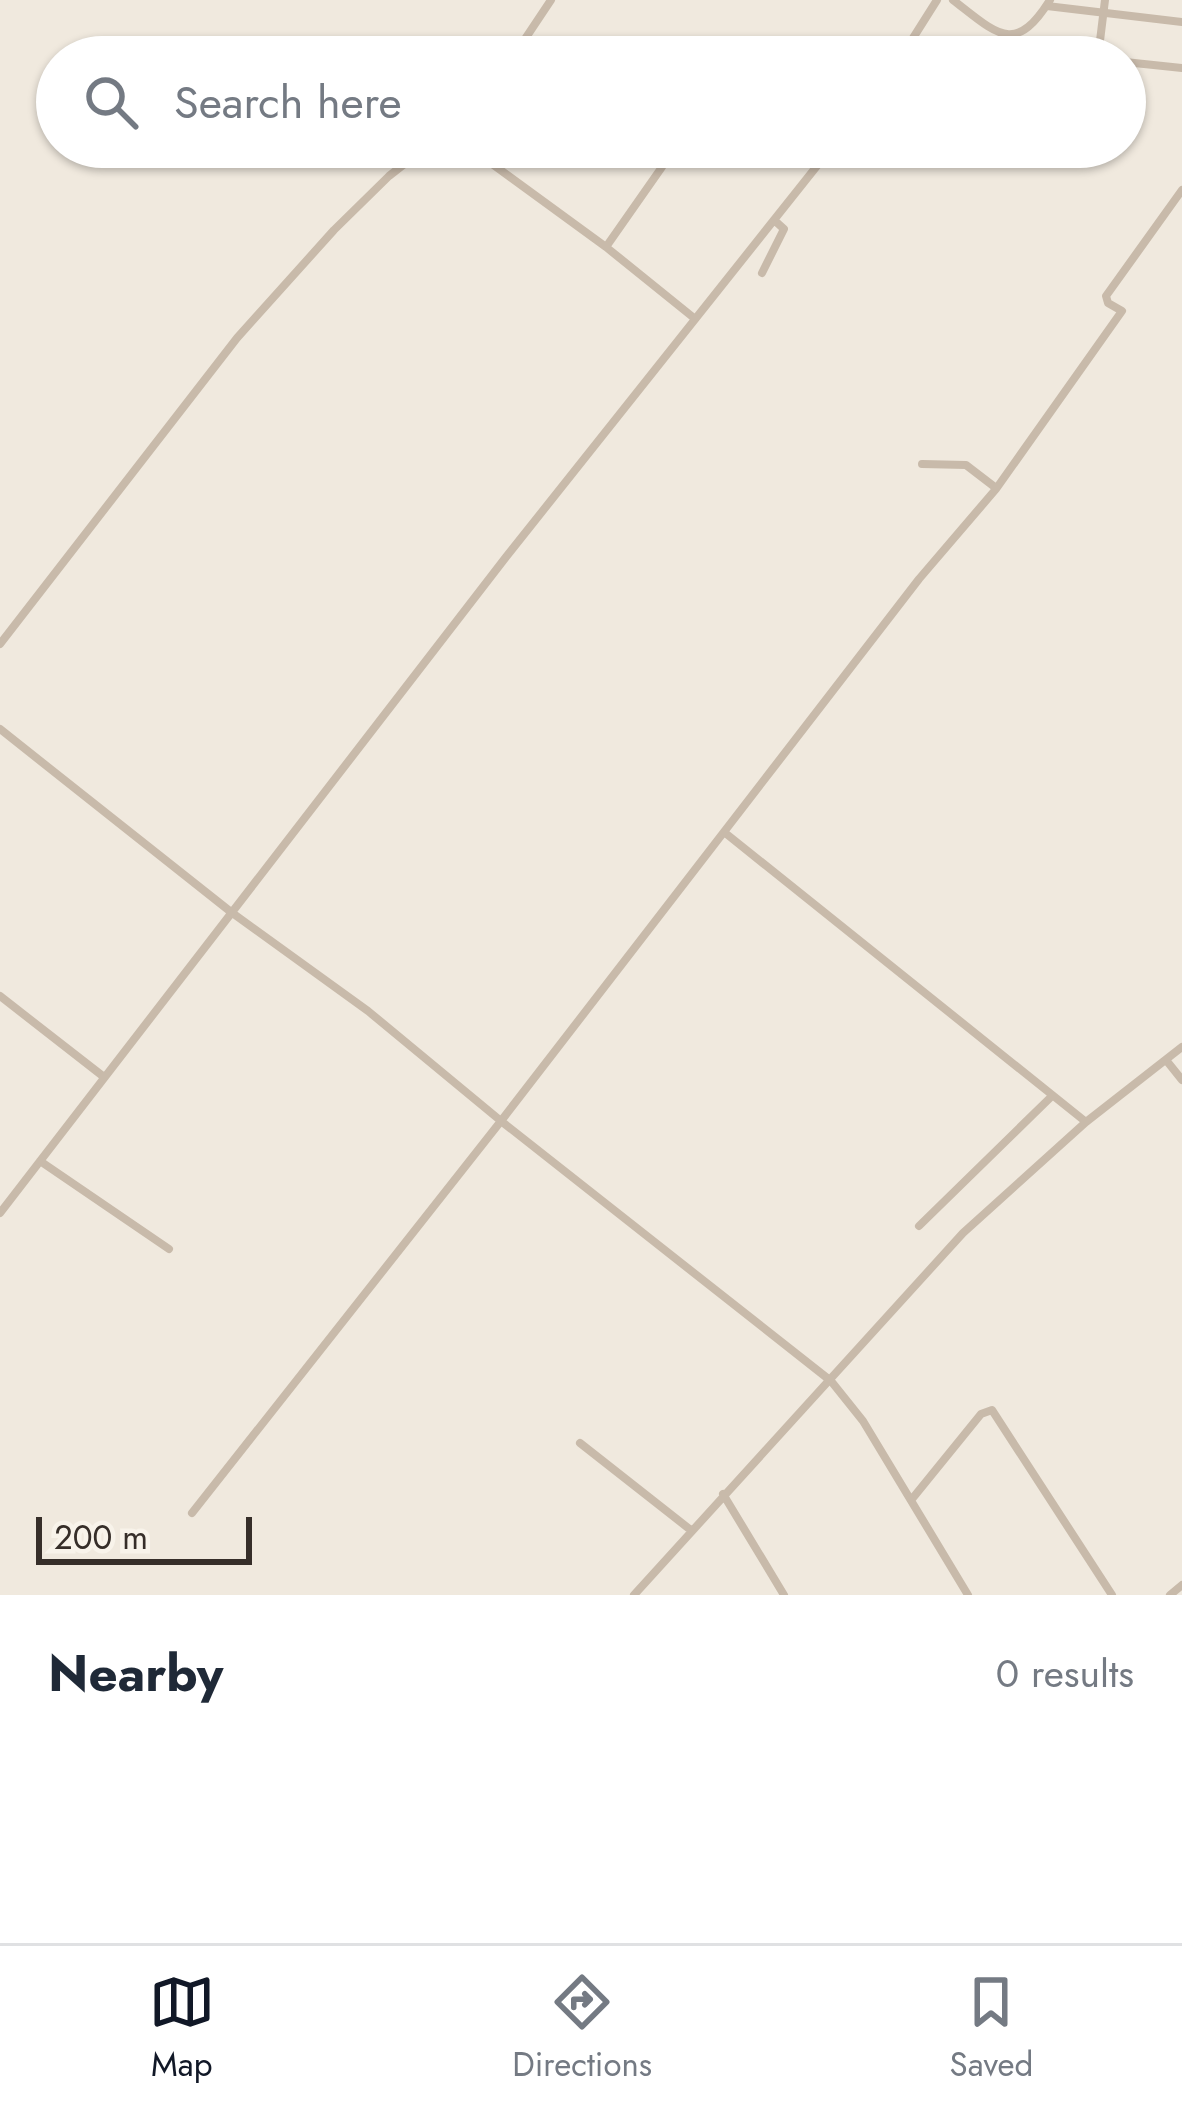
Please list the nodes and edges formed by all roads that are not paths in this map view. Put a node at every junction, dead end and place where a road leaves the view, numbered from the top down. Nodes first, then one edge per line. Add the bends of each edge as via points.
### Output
1 (550, 0) edge
2 (937, 0) edge
3 (953, 0) edge
4 (1105, 0) edge
5 (1048, 3) edge
6 (1103, 12) junction
7 (1182, 22) edge
8 (526, 36) edge
9 (915, 36) edge
10 (1100, 36) edge
11 (1146, 64) edge
12 (1182, 68) edge
13 (399, 168) edge
14 (498, 168) edge
15 (661, 168) edge
16 (815, 168) edge
17 (1182, 190) edge
18 (774, 220) junction
19 (606, 247) junction
20 (762, 273) dead end
21 (694, 318) junction
22 (922, 464) dead end
23 (996, 489) junction
24 (0, 644) edge
25 (0, 729) edge
26 (724, 832) junction
27 (232, 912) junction
28 (0, 996) edge
29 (1182, 1047) edge
30 (1166, 1060) junction
31 (104, 1077) junction
32 (1182, 1080) edge
33 (1052, 1096) junction
34 (501, 1121) junction
35 (1086, 1122) junction
36 (40, 1161) junction
37 (0, 1213) edge
38 (919, 1226) dead end
39 (169, 1249) dead end
40 (831, 1381) junction
41 (580, 1443) dead end
42 (722, 1494) junction
43 (912, 1499) junction
44 (192, 1513) dead end
45 (692, 1531) junction
46 (1182, 1585) edge
47 (634, 1595) edge
48 (784, 1595) edge
49 (968, 1595) edge
50 (1112, 1595) edge
51 (1170, 1595) edge

1 - 8 street
2 - 9 street
3 - 5 street via 1006,35 1024,33
4 - 6 street
5 - 6 street
6 - 7 street
6 - 10 street
11 - 12 street
13 - 24 street via 237,338
14 - 19 street
15 - 19 street
16 - 18 street
17 - 23 street via 1106,296 1122,311
18 - 20 street via 784,229
18 - 21 street
19 - 21 street
21 - 27 street
22 - 23 street via 966,465
23 - 26 street
25 - 27 street
26 - 33 street
26 - 34 street
27 - 31 street
27 - 34 street
28 - 31 street
29 - 30 street
30 - 32 street
30 - 35 street
31 - 36 street
33 - 35 street
33 - 38 street
34 - 40 street
34 - 44 street
35 - 40 street via 963,1233
36 - 37 street
36 - 39 street
40 - 42 street
40 - 43 street
41 - 45 street
42 - 45 street
42 - 48 street
43 - 49 street
43 - 50 street via 992,1410
45 - 47 street
46 - 51 street

